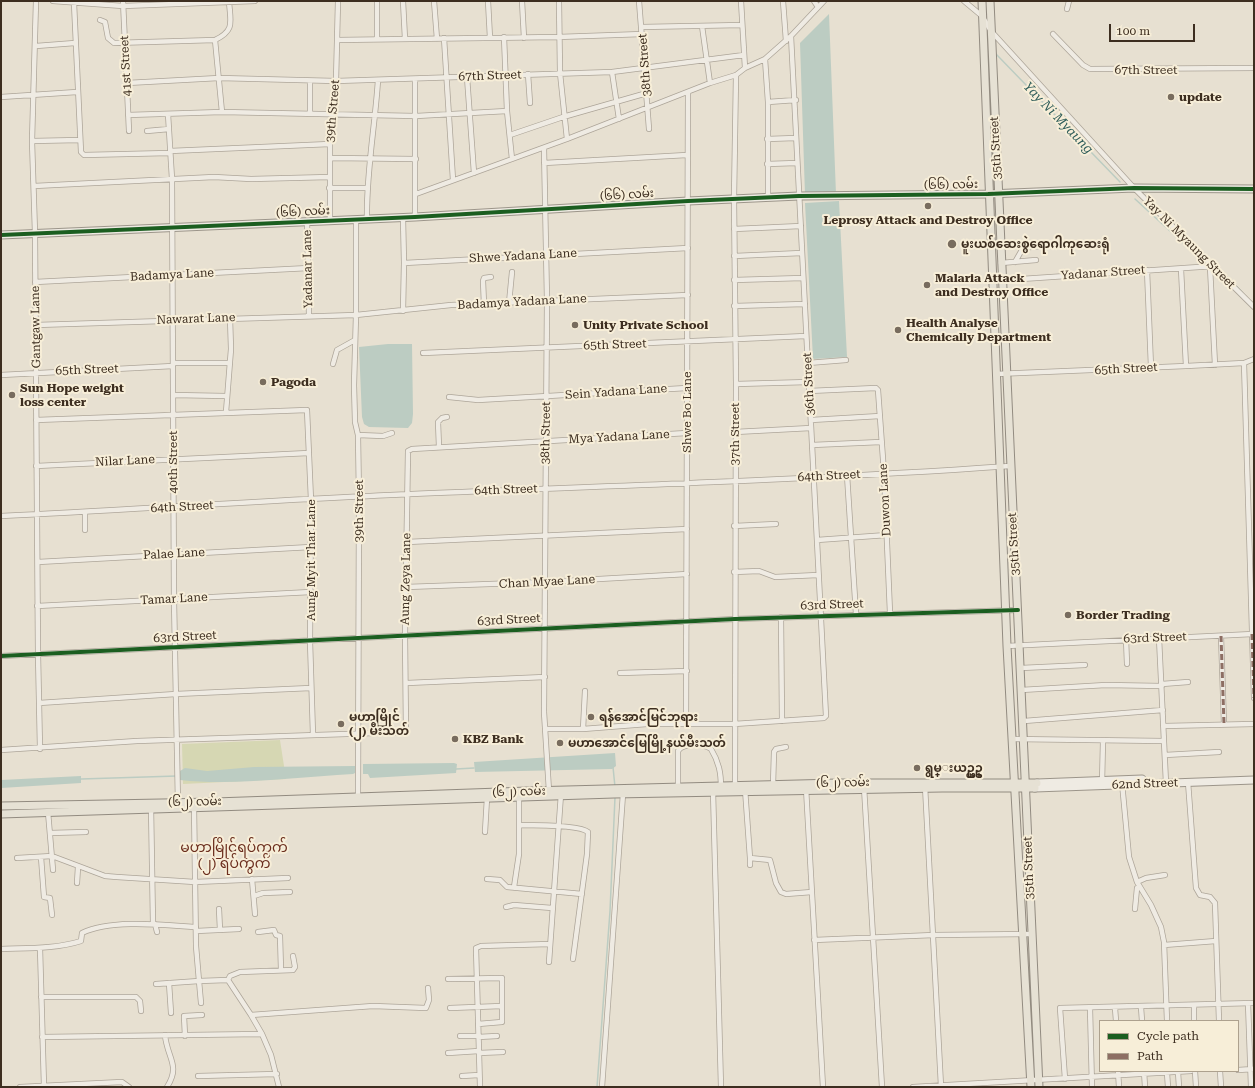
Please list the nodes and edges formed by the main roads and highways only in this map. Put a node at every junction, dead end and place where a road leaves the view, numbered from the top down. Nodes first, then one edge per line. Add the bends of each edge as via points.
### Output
1 (982, 1) edge
2 (990, 1) edge
3 (985, 108) junction
4 (994, 108) junction
5 (1014, 785) junction
6 (1025, 786) junction
7 (1036, 786) road end
8 (806, 788) junction
9 (745, 789) junction
10 (713, 790) junction
11 (617, 792) junction
12 (561, 793) junction
13 (358, 799) junction
14 (1, 806) edge
15 (178, 806) junction
16 (1, 814) edge
17 (1030, 1084) edge
18 (1039, 1084) edge

1 - 3 main road, 35th Street
2 - 4 main road, 35th Street
3 - 4 main road
3 - 5 main road, 35th Street
4 - 6 main road, 35th Street
5 - 6 main road, (၆၂) လမ်း
5 - 8 main road, (၆၂) လမ်း
5 - 17 main road, 35th Street
6 - 7 main road, (၆၂) လမ်း
6 - 18 main road, 35th Street
8 - 9 main road, (၆၂) လမ်း
8 - 9 main road, (၆၂) လမ်း via 774,785
9 - 10 main road, (၆၂) လမ်း
10 - 11 main road, (၆၂) လမ်း
10 - 11 main road, (၆၂) လမ်း via 678,788
11 - 12 main road, (၆၂) လမ်း
12 - 13 main road, (၆၂) လမ်း via 519,798
12 - 13 main road, (၆၂) လမ်း via 549,791
13 - 15 main road, (၆၂) လမ်း
14 - 15 main road, (၆၂) လမ်း via 150,803
15 - 16 main road, (၆၂) လမ်း via 151,811

